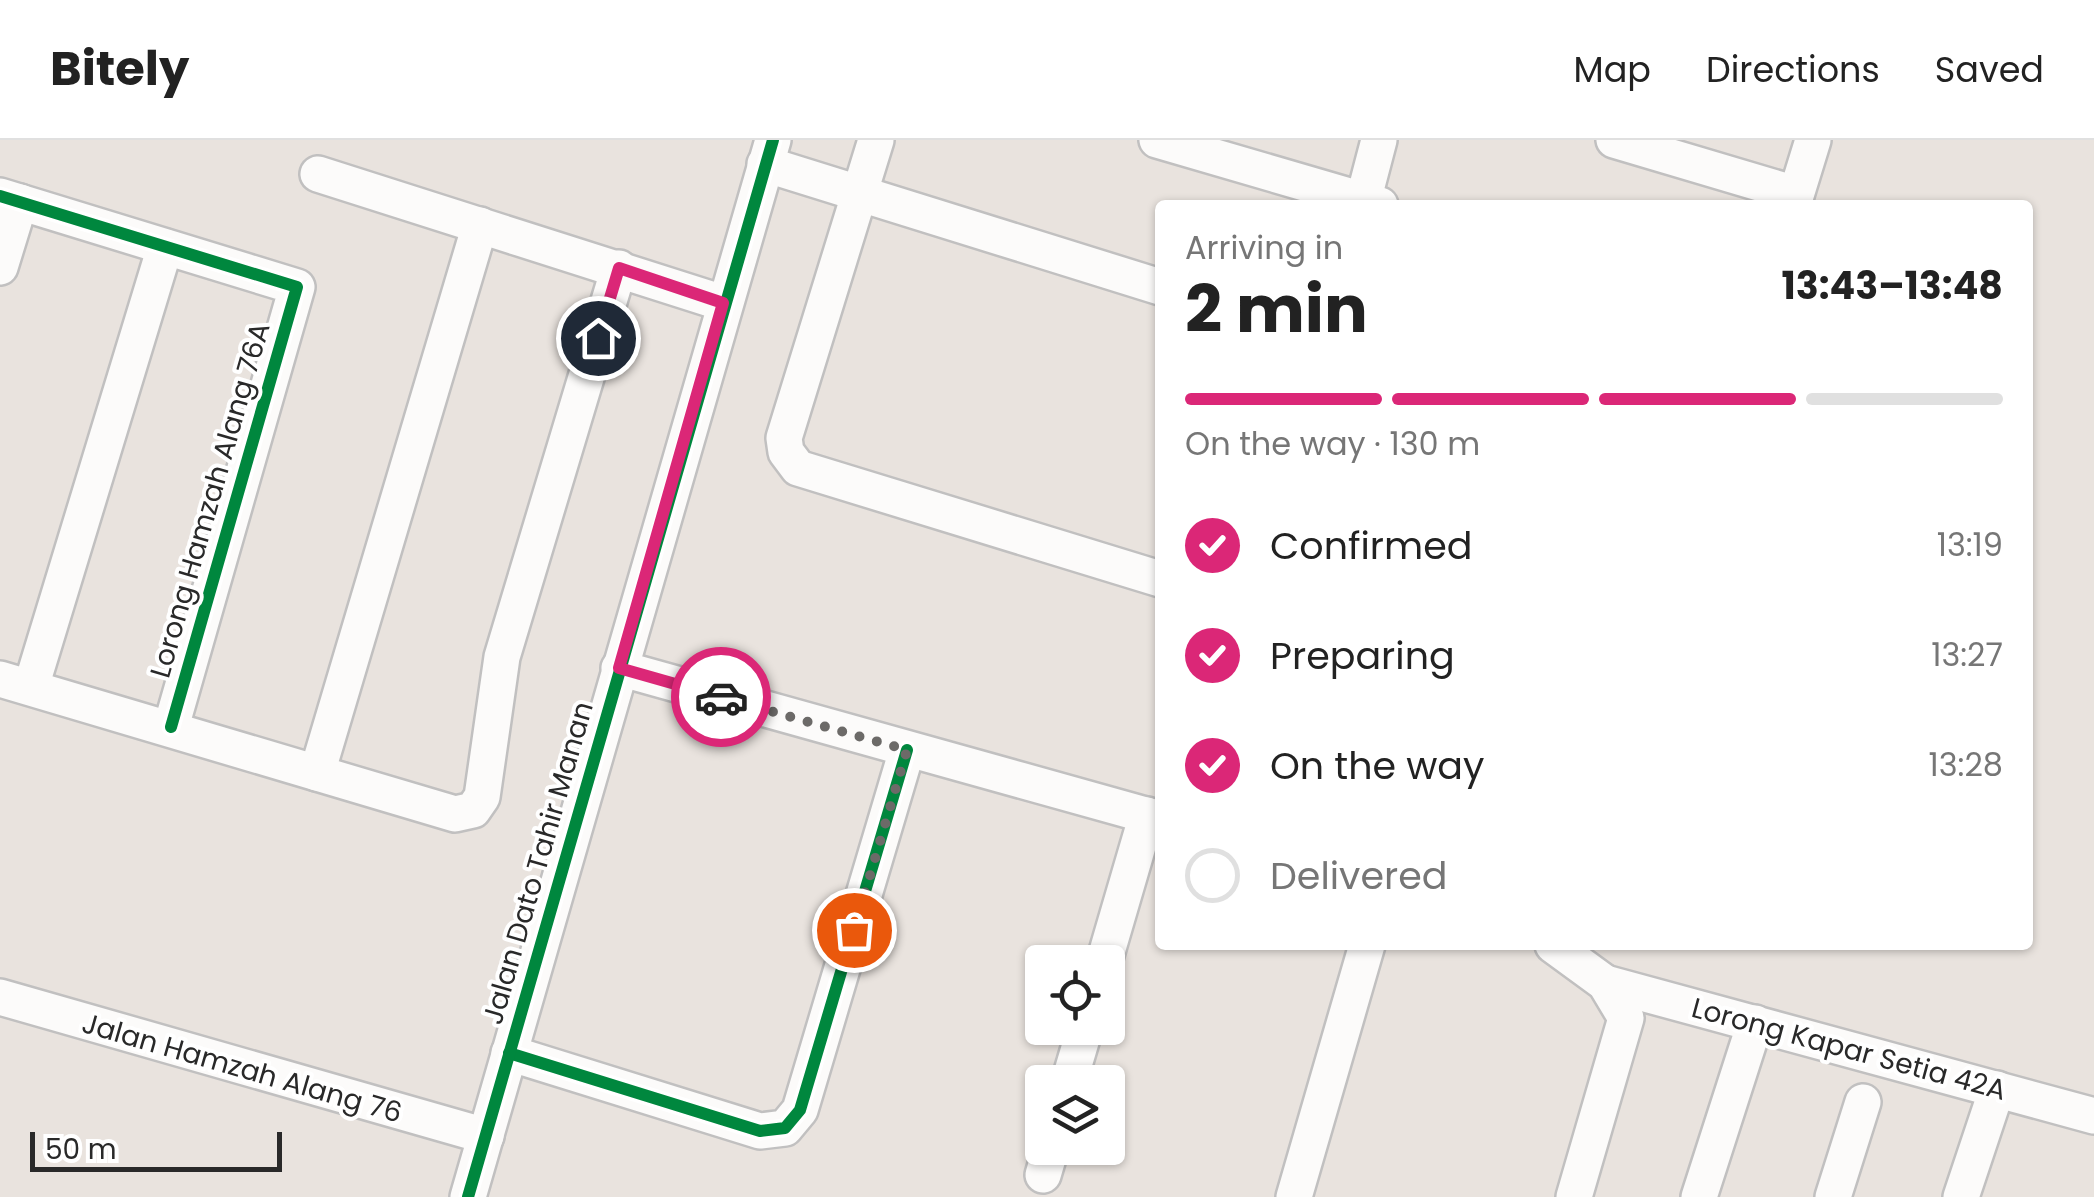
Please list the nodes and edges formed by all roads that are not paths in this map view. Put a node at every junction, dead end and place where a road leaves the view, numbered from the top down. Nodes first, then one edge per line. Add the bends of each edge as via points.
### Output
1 (876, 140) edge
2 (1157, 140) edge
3 (1380, 140) edge
4 (1614, 140) edge
5 (1812, 140) edge
6 (769, 152) edge
7 (318, 174) dead end
8 (859, 197) junction
9 (10, 199) edge
10 (1794, 199) edge
11 (1359, 200) edge
12 (1370, 200) edge
13 (480, 224) junction
14 (165, 247) junction
15 (0, 267) edge
16 (619, 268) junction
17 (1155, 286) edge
18 (723, 303) junction
19 (1155, 577) edge
20 (619, 668) junction
21 (15, 683) edge
22 (171, 727) junction
23 (907, 750) junction
24 (316, 774) junction
25 (1154, 817) edge
26 (1110, 945) edge
27 (1367, 950) edge
28 (1565, 950) edge
29 (1605, 983) junction
30 (2, 1003) edge
31 (1755, 1024) junction
32 (509, 1053) junction
33 (1997, 1089) junction
34 (1863, 1102) dead end
35 (2094, 1116) edge
36 (486, 1136) junction
37 (468, 1197) edge
38 (1294, 1197) edge
39 (1574, 1197) edge
40 (1699, 1197) edge
41 (1833, 1197) edge
42 (1961, 1197) edge

1 - 8 street
2 - 11 street
3 - 12 street
4 - 10 street
5 - 10 street
6 - 8 street
6 - 18 street, Jalan Dato Tahir Manan
7 - 13 street
8 - 17 street
8 - 19 street via 784,438 798,468
9 - 14 street
9 - 15 street
13 - 16 street
13 - 24 street
14 - 21 street
14 - 22 street, Lorong Hamzah Alang 76A via 297,287
16 - 18 street
16 - 24 street via 502,657 482,797 473,810 456,814
18 - 20 street, Jalan Dato Tahir Manan
20 - 23 street
20 - 32 street, Jalan Dato Tahir Manan
21 - 22 street
22 - 24 street
23 - 25 street
23 - 32 street via 800,1110 785,1128 760,1131
25 - 26 street
27 - 38 street
28 - 29 street
29 - 31 street, Lorong Kapar Setia 42A
29 - 39 street via 1626,1018
30 - 36 street, Jalan Hamzah Alang 76
31 - 33 street, Lorong Kapar Setia 42A
31 - 40 street
32 - 36 street, Jalan Dato Tahir Manan
33 - 35 street, Lorong Kapar Setia 42A
33 - 42 street
34 - 41 street
36 - 37 street, Jalan Dato Tahir Manan

